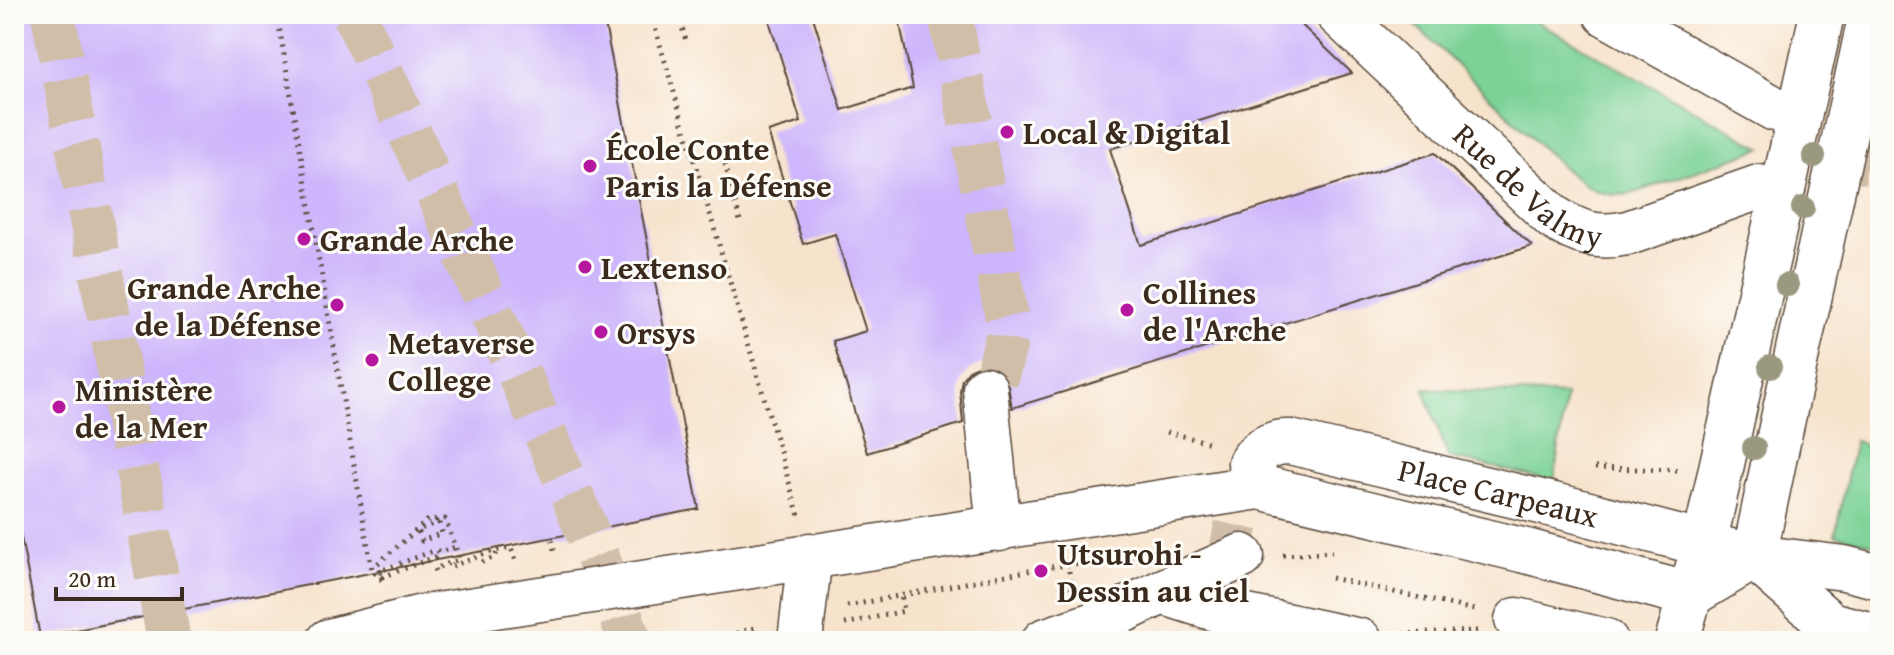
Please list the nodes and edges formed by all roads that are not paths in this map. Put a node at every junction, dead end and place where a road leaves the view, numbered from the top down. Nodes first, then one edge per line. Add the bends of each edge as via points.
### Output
1 (1338, 14) edge
2 (1822, 14) edge
3 (1871, 14) edge
4 (1609, 15) edge
5 (1775, 109) tunnel mouth
6 (1759, 187) tunnel mouth
7 (985, 389) tunnel mouth
8 (1240, 465) junction
9 (999, 529) junction
10 (1704, 545) junction
11 (810, 555) junction
12 (1242, 556) dead end
13 (1754, 557) junction
14 (1862, 572) edge
15 (1162, 592) junction
16 (1690, 595) junction
17 (1517, 620) road end
18 (817, 634) edge
19 (1880, 637) edge
20 (329, 641) edge
21 (1044, 641) edge
22 (1360, 641) edge
23 (1606, 641) edge
24 (1677, 641) edge
25 (1684, 641) edge

1 - 6 street, Rue de Valmy via 1571,230 1611,237
2 - 10 street
3 - 13 street, bridge
4 - 5 street
7 - 9 street
8 - 9 street, Place Carpeaux
8 - 10 street, Place Carpeaux via 1271,444 1290,442
8 - 16 street, Place Carpeaux
9 - 11 street, Place Carpeaux
10 - 13 street, Place Carpeaux
10 - 16 street
11 - 18 street
11 - 20 street, Place Carpeaux via 402,605
12 - 15 street
13 - 14 street, Place Carpeaux
13 - 16 street
13 - 19 street via 1830,624
13 - 25 street
15 - 21 street
15 - 22 street via 1228,613
16 - 24 street
17 - 23 street

